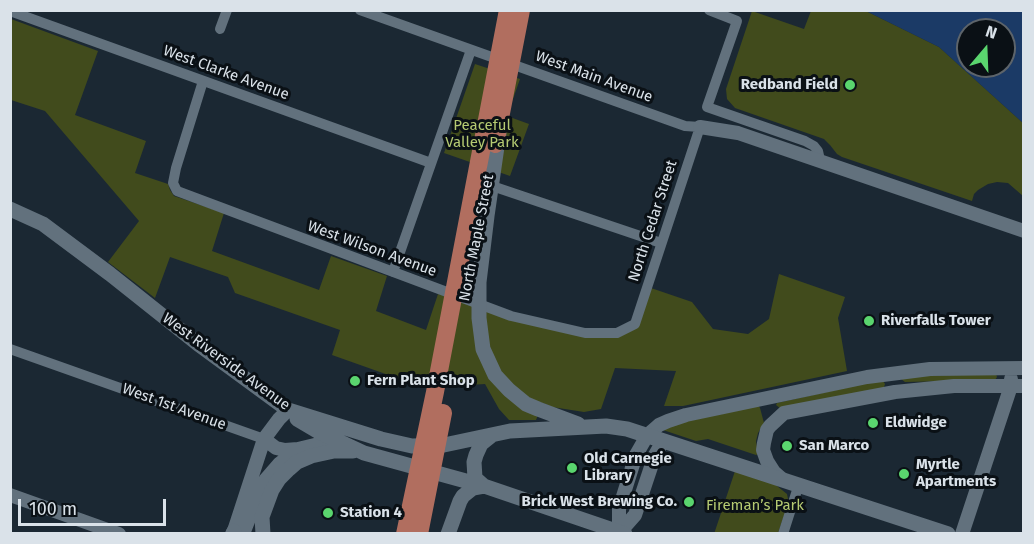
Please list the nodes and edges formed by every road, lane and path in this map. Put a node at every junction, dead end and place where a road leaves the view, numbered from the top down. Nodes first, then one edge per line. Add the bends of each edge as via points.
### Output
1 (227, 10) edge
2 (360, 10) edge
3 (508, 10) edge
4 (521, 10) edge
5 (710, 10) edge
6 (10, 11) edge
7 (220, 29) dead end
8 (471, 50) junction
9 (203, 81) junction
10 (504, 100) junction
11 (699, 127) junction
12 (820, 160) junction
13 (431, 163) junction
14 (495, 187) dead end
15 (11, 212) edge
16 (1023, 231) edge
17 (661, 243) junction
18 (393, 272) junction
19 (635, 324) joint
20 (10, 349) edge
21 (1017, 368) edge
22 (891, 374) junction
23 (1017, 386) edge
24 (895, 392) junction
25 (441, 393) junction
26 (780, 395) junction
27 (288, 410) junction
28 (784, 413) junction
29 (584, 426) junction
30 (491, 435) junction
31 (647, 435) junction
32 (264, 439) junction
33 (663, 441) junction
34 (339, 442) junction
35 (298, 449) junction
36 (364, 453) junction
37 (782, 479) junction
38 (799, 484) junction
39 (484, 486) junction
40 (10, 495) edge
41 (235, 533) edge
42 (621, 533) edge
43 (119, 534) edge
44 (263, 534) edge
45 (405, 534) edge
46 (419, 534) edge
47 (448, 534) edge
48 (783, 534) edge
49 (948, 534) edge
50 (962, 534) edge

1 - 7 street
2 - 8 street, West Main Avenue
3 - 25 main road, North Maple Street
4 - 10 main road, North Maple Street
5 - 12 street, West Main Avenue via 737,21 707,107 805,141 814,146
6 - 9 street, West Clarke Avenue
8 - 11 street, West Main Avenue via 685,126
8 - 13 street
9 - 13 street, West Clarke Avenue
9 - 18 street, West Wilson Avenue via 181,150 174,180 177,191
10 - 25 main road, North Maple Street
10 - 29 main road via 482,260 478,318 483,349 495,375 526,404
11 - 12 street, West Main Avenue via 738,133
11 - 17 street, North Cedar Street
12 - 16 street, West Main Avenue
13 - 18 street
14 - 17 street
15 - 27 main road, West Riverside Avenue via 43,224
17 - 19 street, North Cedar Street
18 - 19 street, West Wilson Avenue via 511,316 574,331 617,333
20 - 32 street, West 1st Avenue
21 - 22 street via 930,369
21 - 23 street
22 - 24 street
22 - 26 street
23 - 24 street via 954,386
23 - 50 street
24 - 28 street
25 - 45 main road
25 - 46 main road
26 - 28 street
26 - 31 street via 686,415 659,425
27 - 30 main road, West Riverside Avenue via 412,446 444,445
27 - 32 street
27 - 34 main road
28 - 37 street via 767,430 764,443 767,462
29 - 30 main road, West Riverside Avenue
29 - 31 main road, West Riverside Avenue via 627,429
30 - 39 main road via 474,462 475,478
31 - 33 main road, West Riverside Avenue
31 - 42 street via 636,455 619,509
32 - 35 street, West 1st Avenue via 276,448
32 - 41 street
33 - 37 main road, West Riverside Avenue
33 - 42 street via 635,515
34 - 35 street, West 1st Avenue
34 - 36 main road
35 - 41 street via 266,478
36 - 39 main road
36 - 44 main road via 319,454 289,469 272,490 262,517
37 - 38 main road, West Riverside Avenue
38 - 48 street
38 - 49 main road, West Riverside Avenue
39 - 42 main road
39 - 47 main road via 463,496
40 - 43 street

